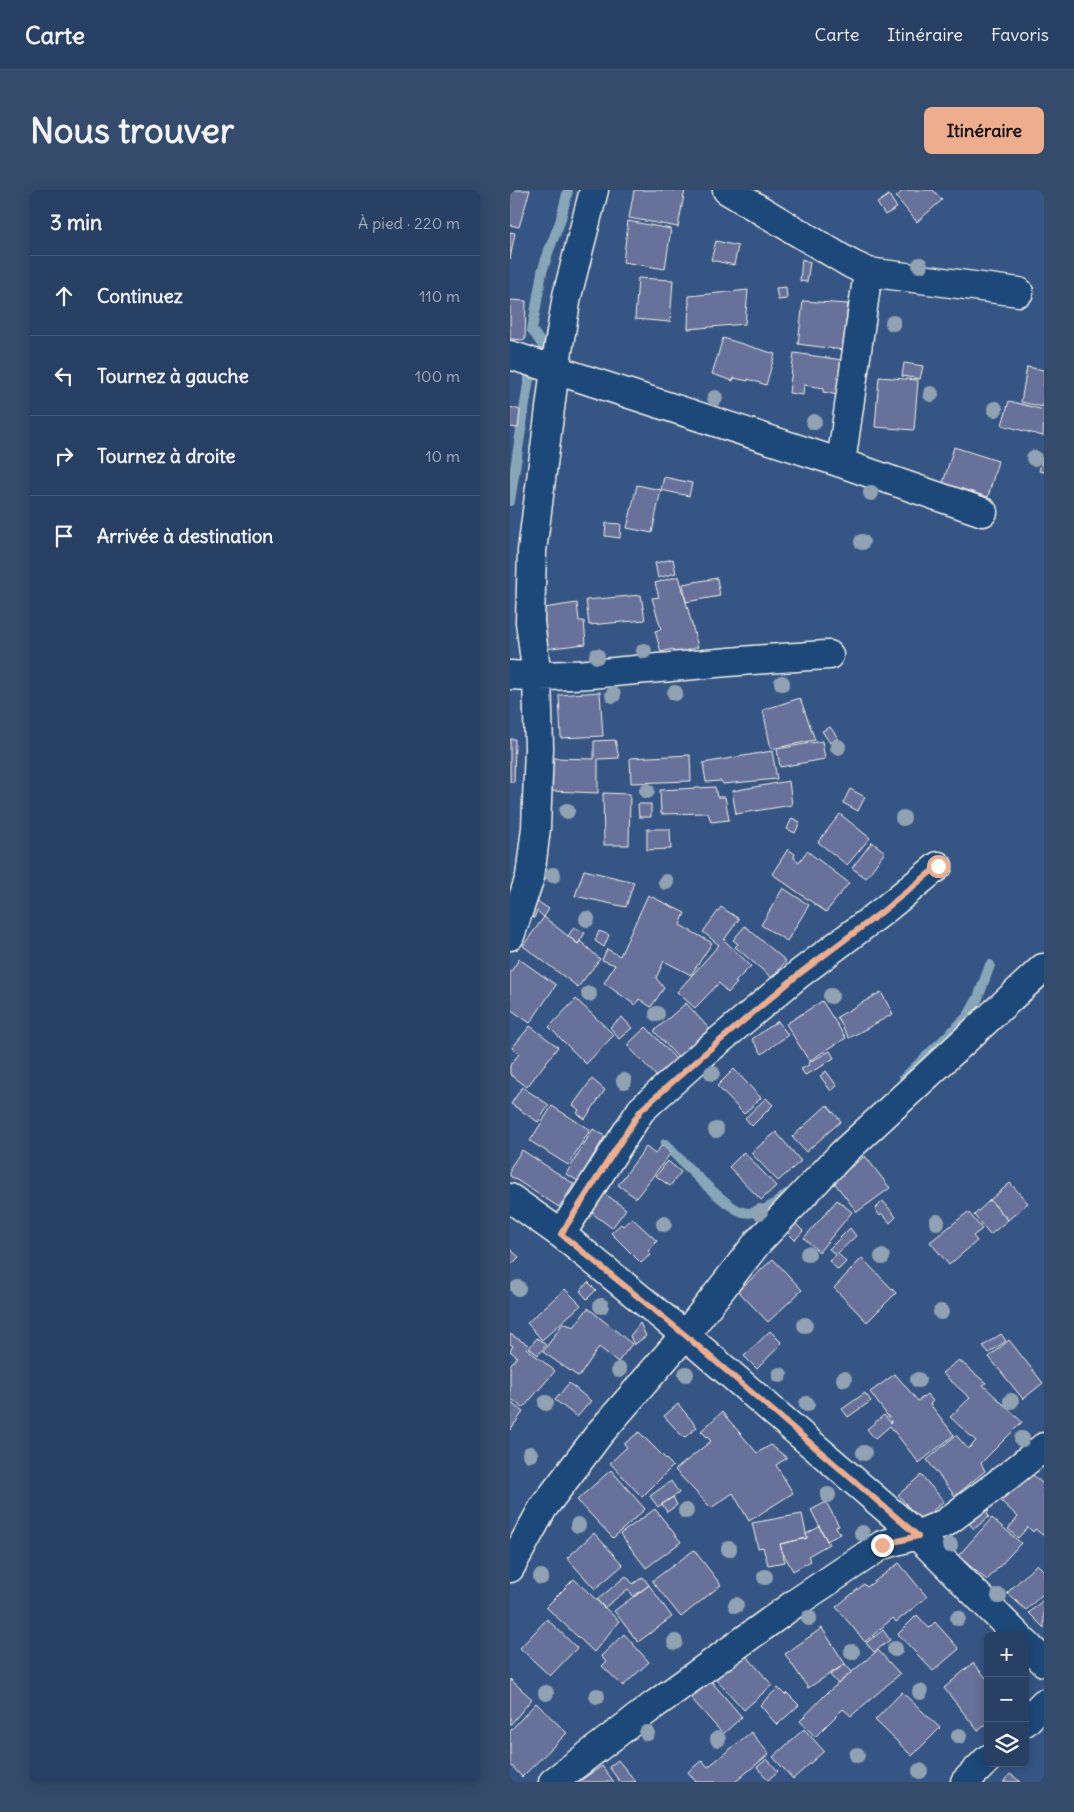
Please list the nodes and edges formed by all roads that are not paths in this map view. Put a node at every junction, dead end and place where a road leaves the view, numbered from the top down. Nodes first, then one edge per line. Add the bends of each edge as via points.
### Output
1 (594, 190) edge
2 (727, 190) edge
3 (868, 272) junction
4 (1019, 292) dead end
5 (510, 355) edge
6 (545, 366) junction
7 (841, 463) junction
8 (983, 512) dead end
9 (829, 655) dead end
10 (510, 674) edge
11 (537, 677) junction
12 (938, 866) dead end
13 (510, 936) edge
14 (1043, 968) dead end
15 (510, 1198) edge
16 (561, 1234) junction
17 (685, 1335) junction
18 (1044, 1447) edge
19 (918, 1536) junction
20 (510, 1568) edge
21 (1014, 1632) edge
22 (1029, 1647) edge
23 (1044, 1662) edge
24 (1044, 1703) edge
25 (1029, 1718) edge
26 (984, 1763) edge
27 (554, 1782) edge
28 (965, 1782) edge

1 - 6 street
2 - 3 street
3 - 4 street
3 - 7 street
5 - 6 street
6 - 7 street
6 - 11 street via 530,622
7 - 8 street
9 - 11 street
10 - 11 street
11 - 13 street via 536,828 530,877
12 - 16 street via 792,980 641,1110
14 - 17 street via 842,1154 758,1242
15 - 16 street
16 - 17 street
17 - 19 street
17 - 20 street via 600,1433 543,1508
18 - 19 street via 945,1523
19 - 21 street
19 - 27 street via 882,1545 797,1602
22 - 23 street
24 - 25 street
26 - 28 street

